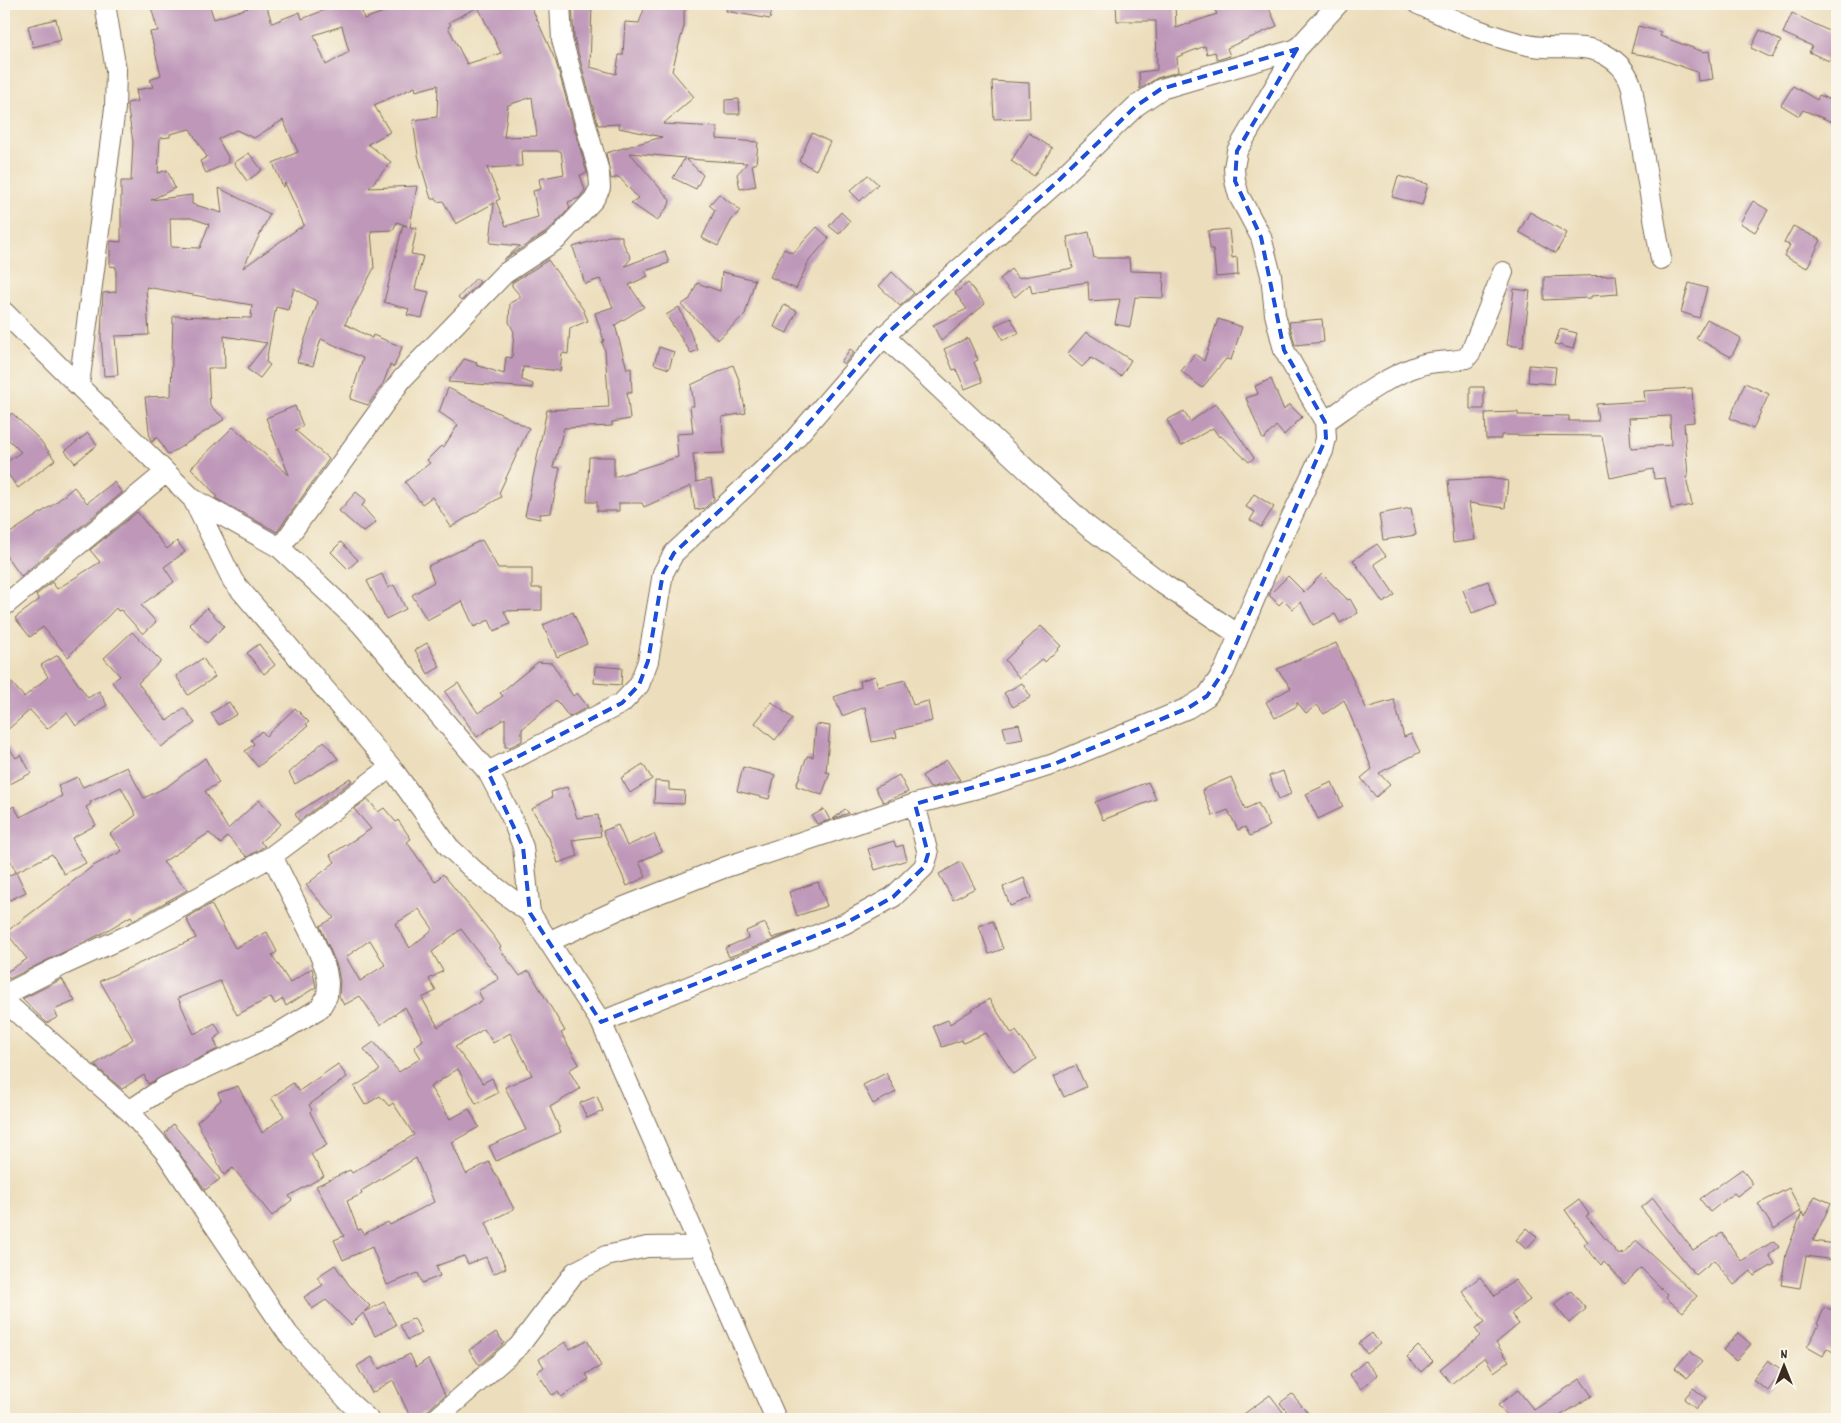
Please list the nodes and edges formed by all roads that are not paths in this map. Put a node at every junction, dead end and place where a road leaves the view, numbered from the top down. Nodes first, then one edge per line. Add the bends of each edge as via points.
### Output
1 (105, 4) edge
2 (560, 4) edge
3 (1338, 4) edge
4 (1418, 4) edge
5 (1297, 49) junction
6 (1661, 259) dead end
7 (1502, 272) dead end
8 (4, 312) edge
9 (884, 336) junction
10 (79, 385) junction
11 (1325, 422) junction
12 (165, 473) junction
13 (193, 499) junction
14 (280, 548) junction
15 (4, 606) edge
16 (1239, 635) junction
17 (391, 767) junction
18 (488, 772) junction
19 (914, 804) junction
20 (272, 856) junction
21 (530, 913) junction
22 (548, 942) junction
23 (4, 995) edge
24 (4, 1001) edge
25 (601, 1022) junction
26 (129, 1111) junction
27 (699, 1246) junction
28 (368, 1419) edge
29 (436, 1419) edge
30 (776, 1419) edge

1 - 10 street via 116,70 115,108
2 - 14 street via 562,40 599,172 600,188 594,199 556,240 504,274 402,378
3 - 5 street
4 - 6 street via 1498,38 1531,46 1587,49 1603,53 1619,64 1628,75 1632,88
5 - 9 street via 1161,89 1147,97
5 - 11 street via 1237,151 1235,181 1239,196 1261,237 1284,350
7 - 11 street via 1466,358 1421,365 1398,374
8 - 10 street
9 - 16 street via 1087,526 1163,584
9 - 18 street via 786,449 674,553 664,573 648,661 639,686 622,703
10 - 12 street
11 - 16 street via 1323,451 1270,560
12 - 13 street
12 - 15 street
13 - 14 street
13 - 17 street via 234,581
14 - 18 street via 360,624
16 - 19 street via 1224,671 1207,696 1188,708 1054,764
17 - 20 street
17 - 21 street via 449,847 476,873
18 - 21 street via 523,847
19 - 22 street via 723,868 624,907
19 - 25 street via 928,854 924,867 893,896 844,924
20 - 23 street via 144,928
20 - 26 street via 326,970 327,996 320,1008 277,1034 165,1087
21 - 22 street
22 - 25 street
24 - 26 street
25 - 27 street
26 - 28 street via 165,1152 288,1334 350,1404
27 - 29 street via 639,1248 606,1256 575,1272 519,1346
27 - 30 street

